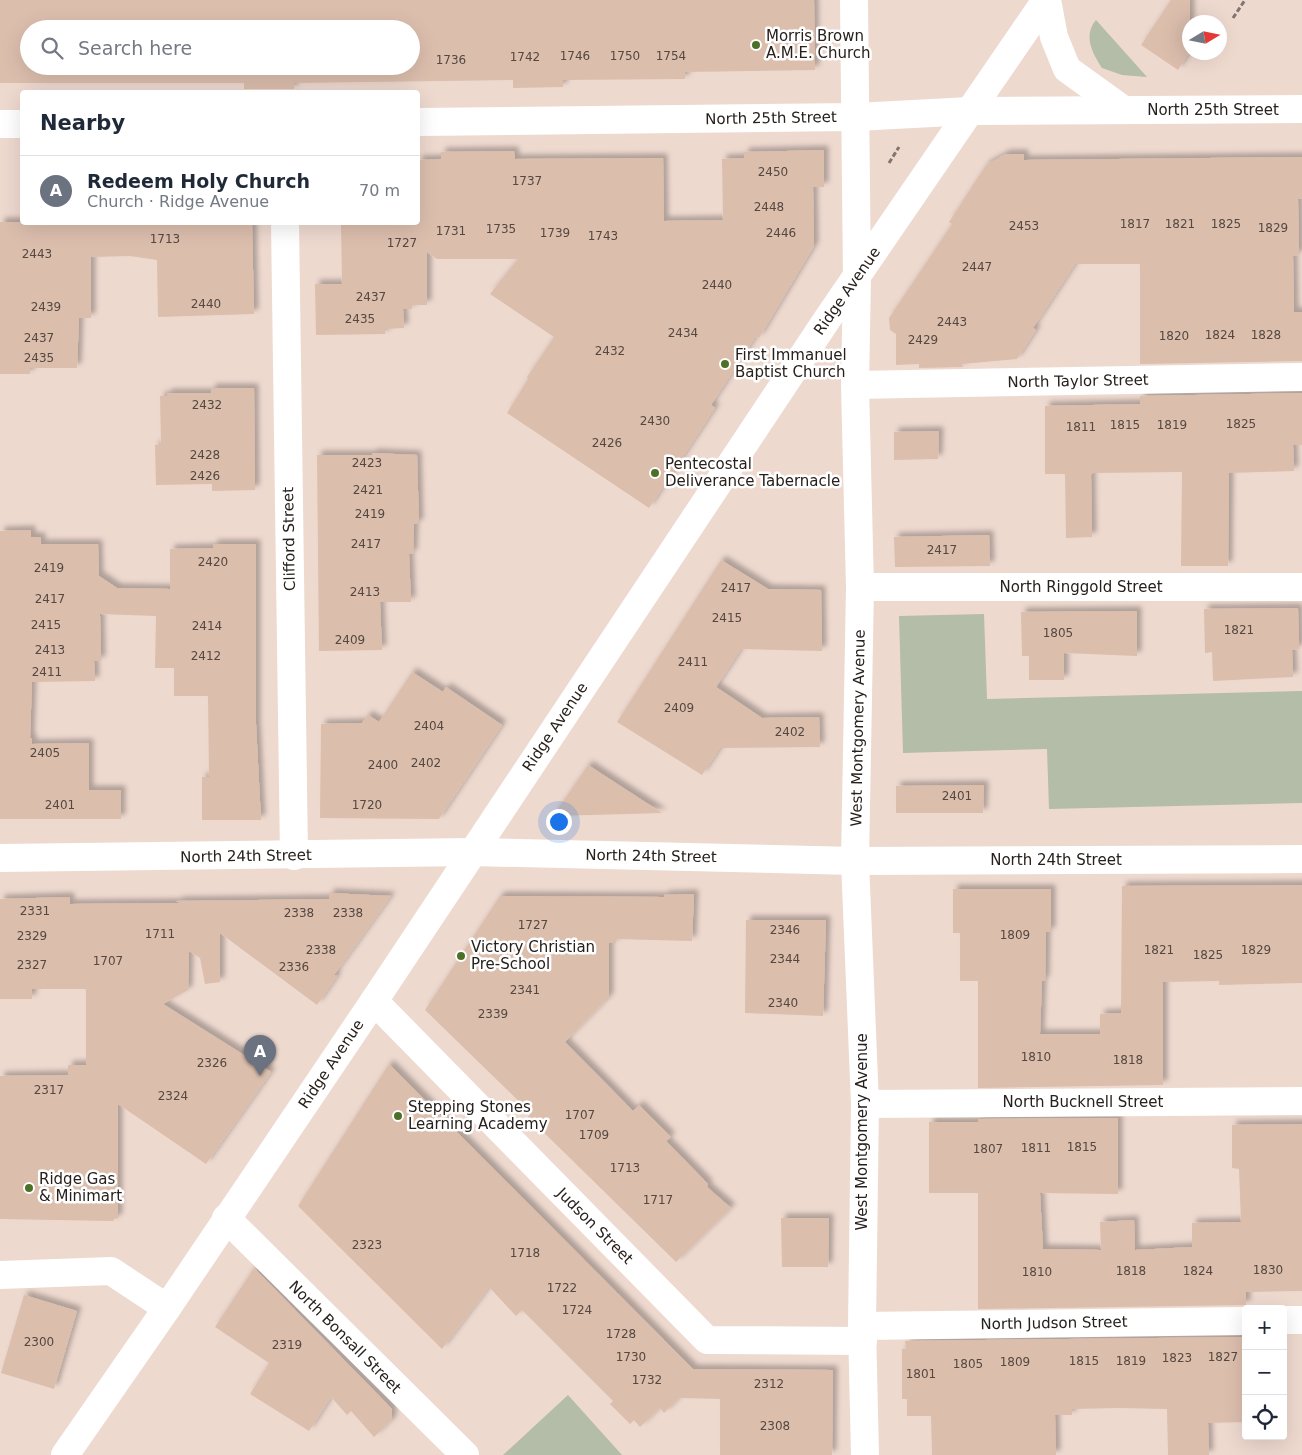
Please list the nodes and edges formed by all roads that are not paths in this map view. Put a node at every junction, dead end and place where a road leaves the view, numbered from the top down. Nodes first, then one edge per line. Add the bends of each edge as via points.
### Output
1 (854, 0) edge
2 (1046, 0) edge
3 (1302, 109) edge
4 (1124, 110) junction
5 (970, 111) junction
6 (856, 117) junction
7 (420, 122) edge
8 (0, 124) edge
9 (20, 124) edge
10 (285, 225) edge
11 (857, 278) junction
12 (1302, 377) edge
13 (855, 385) junction
14 (860, 587) junction
15 (1302, 587) edge
16 (473, 852) junction
17 (294, 856) junction
18 (0, 858) edge
19 (1302, 859) edge
20 (855, 862) junction
21 (374, 1001) junction
22 (1302, 1101) edge
23 (865, 1104) junction
24 (226, 1218) junction
25 (0, 1275) edge
26 (167, 1308) junction
27 (1287, 1320) edge
28 (1302, 1320) edge
29 (1242, 1321) edge
30 (862, 1334) junction
31 (65, 1455) edge
32 (465, 1455) edge
33 (865, 1455) edge

1 - 6 street, West Montgomery Avenue
2 - 4 street via 1054,37 1067,69
2 - 5 street, Ridge Avenue
3 - 4 street, North 25th Street
4 - 5 street, North 25th Street
5 - 6 street, North 25th Street
5 - 11 street, Ridge Avenue
6 - 7 street, North 25th Street
6 - 11 street, West Montgomery Avenue
8 - 9 street
10 - 17 street, Clifford Street
11 - 13 street, West Montgomery Avenue
11 - 16 street, Ridge Avenue
12 - 13 street, North Taylor Street
13 - 14 street, West Montgomery Avenue
14 - 15 street, North Ringgold Street
14 - 20 street, West Montgomery Avenue
16 - 17 street, North 24th Street
16 - 20 street, North 24th Street
16 - 21 street, Ridge Avenue
17 - 18 street, North 24th Street
19 - 20 street, North 24th Street
20 - 23 street, West Montgomery Avenue
21 - 24 street, Ridge Avenue
21 - 30 street, Judson Street via 707,1340
22 - 23 street, North Bucknell Street
23 - 30 street, West Montgomery Avenue
24 - 26 street, Ridge Avenue
24 - 32 street, North Bonsall Street
25 - 26 street via 111,1271
26 - 31 street, Ridge Avenue
27 - 28 street
29 - 30 street, North Judson Street
30 - 33 street, West Montgomery Avenue

